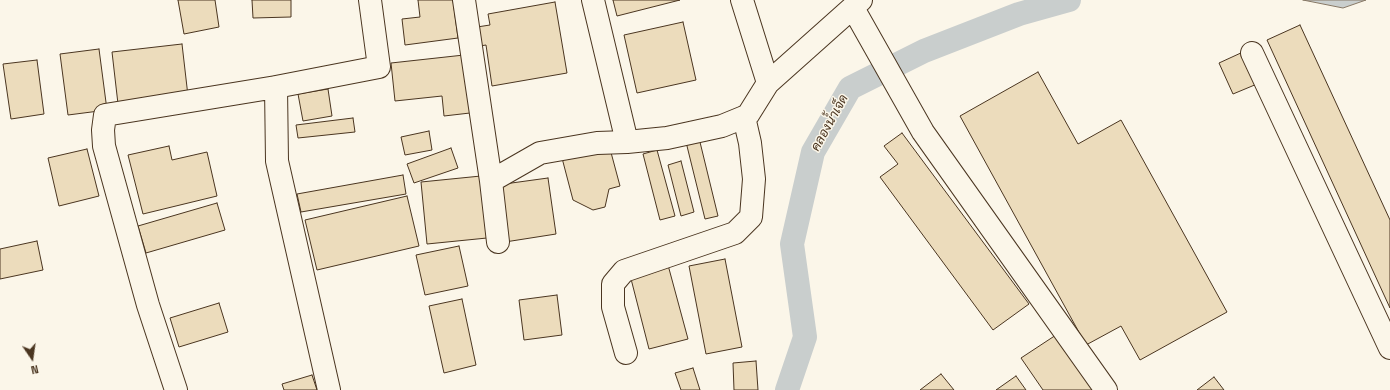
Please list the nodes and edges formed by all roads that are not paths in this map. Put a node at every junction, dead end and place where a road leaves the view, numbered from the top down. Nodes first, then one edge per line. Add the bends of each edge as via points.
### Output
1 (370, 0) edge
2 (464, 0) edge
3 (593, 0) edge
4 (742, 0) edge
5 (857, 4) edge
6 (1252, 53) dead end
7 (768, 83) junction
8 (276, 87) junction
9 (744, 117) junction
10 (626, 142) junction
11 (491, 181) junction
12 (498, 242) dead end
13 (1390, 348) edge
14 (626, 353) dead end
15 (176, 390) edge
16 (329, 390) edge
17 (1106, 390) edge

1 - 8 street via 380,66
2 - 11 street
3 - 10 street
4 - 7 street
5 - 7 street
5 - 17 street via 923,132
6 - 13 street
7 - 9 street via 748,115
8 - 15 street via 105,115 104,146 148,305
8 - 16 street via 277,161
9 - 10 street via 722,126 667,138
9 - 14 street via 754,179 751,217 735,233 624,272 613,284 613,307
10 - 11 street via 597,143 540,153
11 - 12 street

